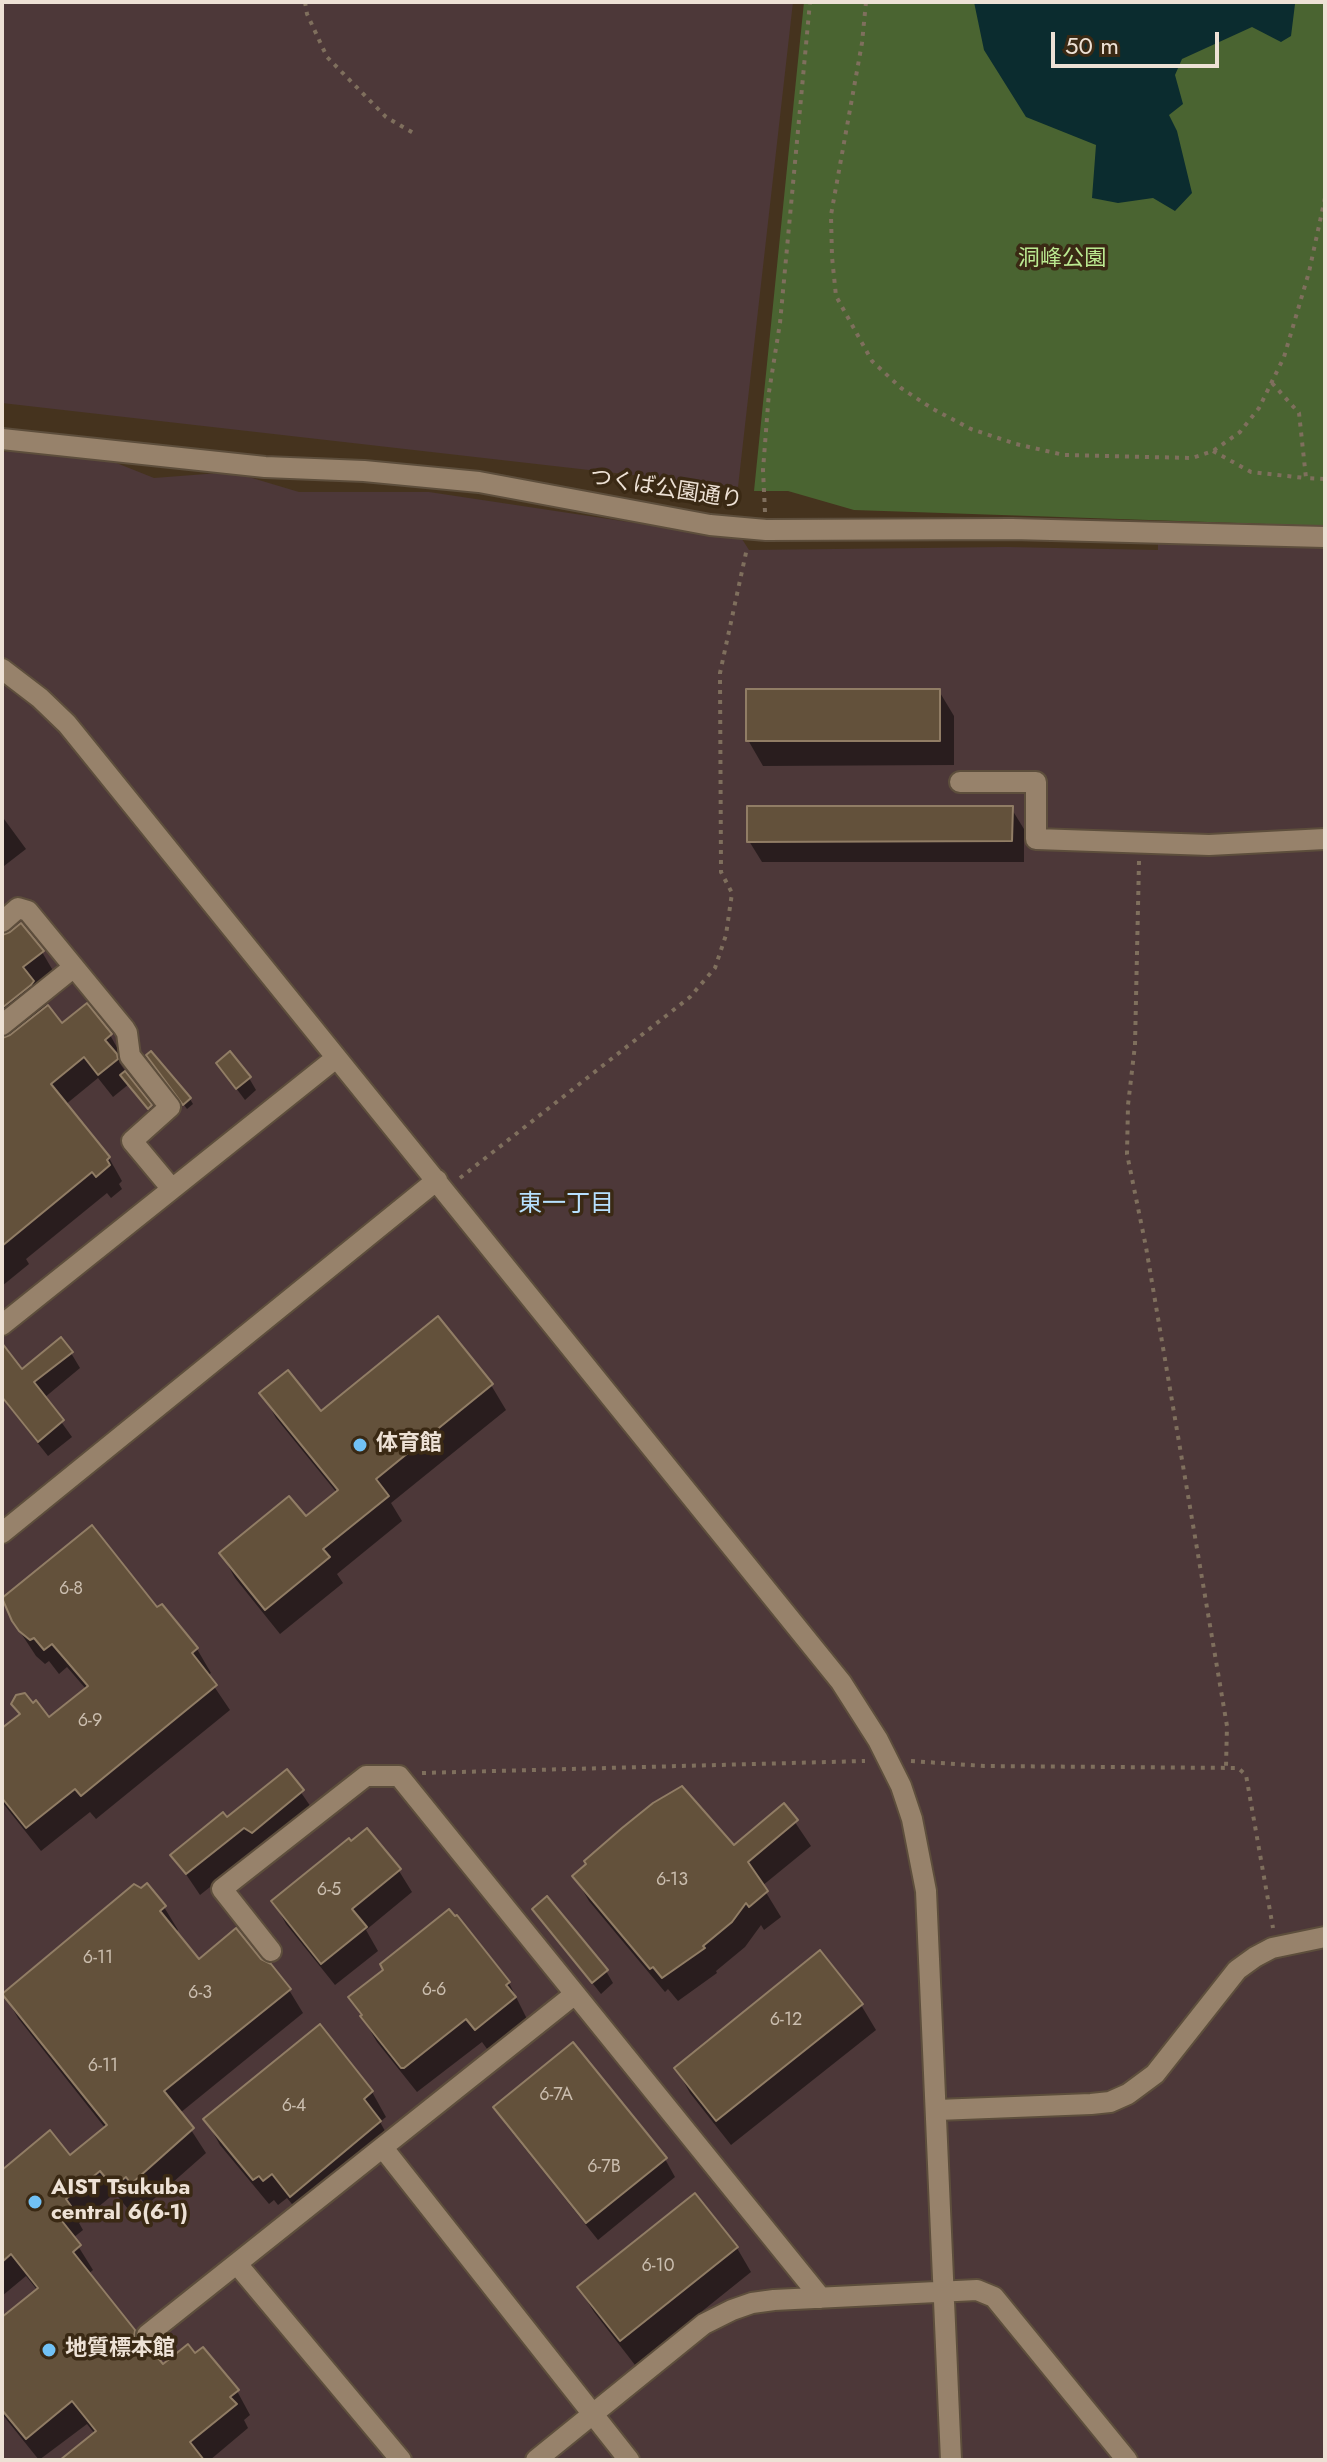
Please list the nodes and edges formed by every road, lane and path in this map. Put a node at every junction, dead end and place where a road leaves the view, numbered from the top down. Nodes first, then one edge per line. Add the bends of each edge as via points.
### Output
1 (305, 2) edge
2 (810, 2) edge
3 (866, 2) edge
4 (415, 134) dead end
5 (1325, 198) edge
6 (1272, 383) junction
7 (2, 439) edge
8 (1213, 451) junction
9 (1306, 478) junction
10 (1325, 479) edge
11 (758, 529) junction
12 (1325, 537) edge
13 (2, 669) edge
14 (960, 782) dead end
15 (1325, 839) edge
16 (1139, 843) junction
17 (6, 910) edge
18 (74, 967) junction
19 (2, 1025) edge
20 (336, 1058) junction
21 (441, 1185) junction
22 (172, 1189) junction
23 (2, 1325) edge
24 (2, 1533) edge
25 (867, 1761) dead end
26 (907, 1761) dead end
27 (1226, 1767) junction
28 (420, 1773) dead end
29 (1273, 1928) dead end
30 (1325, 1937) edge
31 (271, 1951) dead end
32 (575, 1994) junction
33 (937, 2110) junction
34 (383, 2148) junction
35 (237, 2264) junction
36 (944, 2291) junction
37 (821, 2298) junction
38 (147, 2335) dead end
39 (592, 2415) junction
40 (401, 2460) edge
41 (536, 2460) edge
42 (629, 2460) edge
43 (951, 2460) edge
44 (1127, 2460) edge

1 - 4 path via 327,57 386,117
2 - 11 path
3 - 8 path via 831,215 836,296 872,361 933,409 1016,444 1064,455 1137,458 1192,458
5 - 6 path via 1309,272
6 - 8 path via 1240,432
6 - 9 path via 1299,413
7 - 11 street, つくば公園通り via 265,467 479,482 710,525
8 - 9 path via 1251,472
9 - 10 path
11 - 12 street, つくば公園通り
11 - 21 path via 720,673 721,872 732,893 715,968 690,997
13 - 20 street via 67,724
14 - 16 street via 1036,782 1036,839
15 - 16 street
16 - 27 path via 1127,1154 1227,1726
17 - 18 street via 28,911
18 - 19 street
18 - 22 street via 124,1028 130,1056 170,1107 132,1141
20 - 21 street
20 - 22 street
21 - 24 street
21 - 33 street via 841,1682 878,1740 901,1786 921,1856
22 - 23 street
25 - 28 path
26 - 27 path
27 - 29 path via 1246,1775
30 - 33 street via 1272,1948 1237,1970 1155,2074 1128,2094 1091,2104
31 - 32 street via 222,1889 366,1776 399,1776
32 - 34 street
32 - 37 street
33 - 36 street
34 - 35 street
34 - 39 street
35 - 38 street
35 - 40 street
36 - 37 street
36 - 43 street
36 - 44 street via 977,2290 994,2297
37 - 39 street via 752,2303 704,2324
39 - 41 street
39 - 42 street

